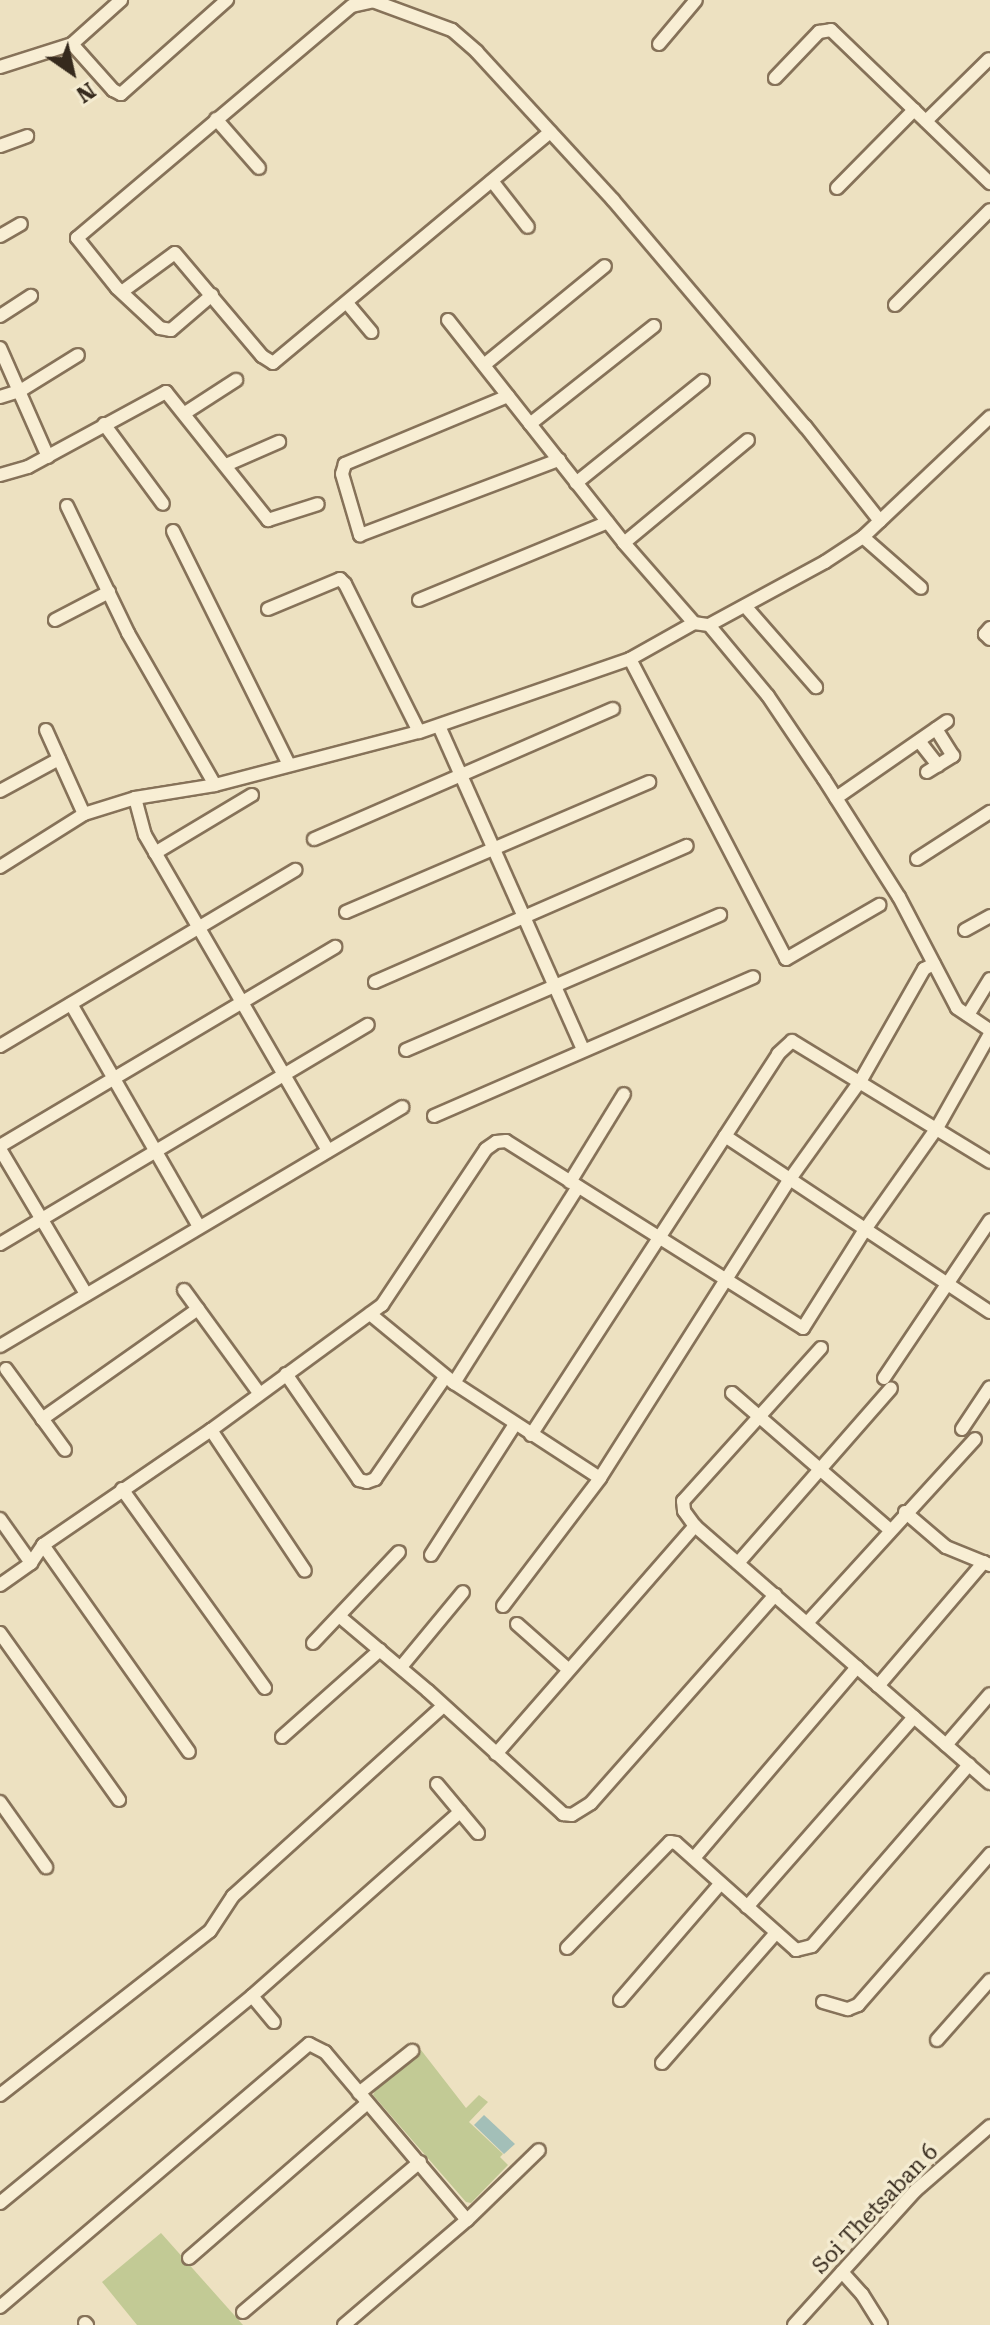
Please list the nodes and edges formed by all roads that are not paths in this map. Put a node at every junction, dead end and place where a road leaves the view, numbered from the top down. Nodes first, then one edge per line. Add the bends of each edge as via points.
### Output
1 (121, 0) edge
2 (227, 0) edge
3 (696, 0) edge
4 (72, 44) junction
5 (659, 44) dead end
6 (989, 59) edge
7 (0, 67) edge
8 (775, 78) dead end
9 (914, 110) junction
10 (216, 119) junction
11 (926, 121) junction
12 (550, 132) junction
13 (27, 136) dead end
14 (0, 146) edge
15 (259, 168) dead end
16 (492, 181) junction
17 (990, 183) edge
18 (837, 188) dead end
19 (990, 210) edge
20 (21, 224) dead end
21 (528, 227) dead end
22 (0, 236) edge
23 (605, 266) dead end
24 (123, 291) junction
25 (212, 295) junction
26 (31, 296) dead end
27 (347, 303) junction
28 (895, 305) dead end
29 (0, 316) edge
30 (448, 320) dead end
31 (654, 326) dead end
32 (371, 332) dead end
33 (0, 348) edge
34 (78, 355) dead end
35 (484, 365) junction
36 (236, 380) dead end
37 (703, 381) dead end
38 (20, 391) junction
39 (508, 396) junction
40 (0, 397) edge
41 (185, 413) junction
42 (990, 417) edge
43 (104, 424) junction
44 (530, 424) junction
45 (748, 440) dead end
46 (279, 442) dead end
47 (48, 457) junction
48 (559, 460) junction
49 (226, 465) junction
50 (0, 475) edge
51 (576, 483) junction
52 (163, 504) dead end
53 (318, 504) dead end
54 (67, 506) dead end
55 (880, 521) junction
56 (608, 522) junction
57 (173, 531) dead end
58 (863, 537) junction
59 (624, 543) junction
60 (921, 588) dead end
61 (109, 592) junction
62 (419, 600) dead end
63 (745, 606) junction
64 (268, 609) dead end
65 (55, 620) dead end
66 (694, 623) junction
67 (709, 625) junction
68 (990, 628) edge
69 (990, 639) edge
70 (630, 659) junction
71 (816, 687) dead end
72 (613, 709) dead end
73 (439, 726) junction
74 (46, 730) dead end
75 (419, 732) junction
76 (919, 741) junction
77 (59, 759) junction
78 (289, 765) junction
79 (461, 775) junction
80 (649, 782) dead end
81 (215, 785) junction
82 (0, 791) edge
83 (252, 795) dead end
84 (135, 798) junction
85 (836, 798) junction
86 (990, 812) edge
87 (84, 814) junction
88 (314, 839) dead end
89 (687, 846) dead end
90 (493, 847) junction
91 (155, 853) junction
92 (917, 859) dead end
93 (0, 867) edge
94 (295, 870) dead end
95 (879, 905) dead end
96 (346, 912) dead end
97 (720, 915) dead end
98 (990, 916) edge
99 (524, 918) junction
100 (199, 928) junction
101 (965, 930) dead end
102 (335, 947) dead end
103 (934, 964) junction
104 (753, 977) dead end
105 (990, 979) edge
106 (375, 982) dead end
107 (555, 986) junction
108 (242, 1002) junction
109 (71, 1004) junction
110 (968, 1015) junction
111 (368, 1025) dead end
112 (990, 1032) edge
113 (0, 1046) edge
114 (406, 1050) dead end
115 (583, 1050) junction
116 (285, 1075) junction
117 (113, 1078) junction
118 (861, 1080) junction
119 (624, 1094) dead end
120 (402, 1107) dead end
121 (434, 1116) dead end
122 (937, 1128) junction
123 (725, 1136) junction
124 (0, 1147) edge
125 (156, 1151) junction
126 (328, 1151) junction
127 (990, 1162) edge
128 (790, 1179) junction
129 (574, 1184) junction
130 (42, 1219) junction
131 (990, 1220) edge
132 (199, 1227) junction
133 (864, 1231) junction
134 (659, 1238) junction
135 (0, 1244) edge
136 (725, 1279) junction
137 (945, 1283) junction
138 (184, 1290) dead end
139 (86, 1294) junction
140 (198, 1309) junction
141 (990, 1312) edge
142 (370, 1314) junction
143 (0, 1346) edge
144 (821, 1348) dead end
145 (6, 1369) dead end
146 (286, 1374) junction
147 (449, 1380) junction
148 (990, 1387) edge
149 (259, 1393) junction
150 (732, 1393) dead end
151 (758, 1416) junction
152 (42, 1419) junction
153 (515, 1424) junction
154 (962, 1429) dead end
155 (211, 1430) junction
156 (531, 1435) junction
157 (975, 1439) dead end
158 (65, 1450) dead end
159 (820, 1469) junction
160 (600, 1478) junction
161 (122, 1489) junction
162 (905, 1512) junction
163 (0, 1519) edge
164 (695, 1526) junction
165 (889, 1529) junction
166 (43, 1545) junction
167 (399, 1552) dead end
168 (431, 1555) dead end
169 (31, 1563) junction
170 (738, 1563) junction
171 (987, 1564) edge
172 (305, 1571) dead end
173 (0, 1585) edge
174 (463, 1592) dead end
175 (775, 1595) junction
176 (503, 1606) dead end
177 (339, 1616) junction
178 (807, 1623) junction
179 (517, 1624) dead end
180 (0, 1633) edge
181 (313, 1643) dead end
182 (380, 1650) junction
183 (401, 1667) junction
184 (857, 1667) junction
185 (569, 1670) junction
186 (878, 1686) junction
187 (265, 1688) dead end
188 (990, 1694) edge
189 (443, 1706) junction
190 (914, 1717) junction
191 (282, 1737) dead end
192 (946, 1745) junction
193 (189, 1752) dead end
194 (496, 1754) junction
195 (969, 1765) junction
196 (990, 1783) edge
197 (437, 1784) dead end
198 (119, 1800) dead end
199 (0, 1802) edge
200 (460, 1812) junction
201 (478, 1833) dead end
202 (990, 1854) edge
203 (694, 1858) junction
204 (46, 1867) dead end
205 (720, 1884) junction
206 (747, 1907) junction
207 (776, 1933) junction
208 (567, 1948) dead end
209 (990, 1980) edge
210 (252, 1996) junction
211 (620, 2000) dead end
212 (823, 2002) dead end
213 (274, 2022) dead end
214 (937, 2040) dead end
215 (412, 2051) dead end
216 (662, 2063) dead end
217 (0, 2095) edge
218 (363, 2098) junction
219 (990, 2126) edge
220 (539, 2150) dead end
221 (420, 2162) junction
222 (0, 2203) edge
223 (467, 2220) junction
224 (189, 2258) dead end
225 (842, 2272) junction
226 (0, 2307) edge
227 (243, 2312) dead end
228 (344, 2325) edge
229 (794, 2325) edge
230 (881, 2325) edge

1 - 4 street
2 - 4 street via 121,94
3 - 5 street
4 - 7 street
6 - 11 street
8 - 9 street via 826,29
9 - 11 street
9 - 18 street
10 - 12 street via 352,6 373,1 452,30
10 - 15 street
10 - 24 street via 77,238
11 - 17 street
12 - 16 street
12 - 55 street via 805,426
13 - 14 street
16 - 21 street
16 - 27 street
19 - 28 street
20 - 22 street
23 - 35 street
24 - 25 street via 160,328 171,330
24 - 25 street via 175,253
25 - 27 street via 273,363
26 - 29 street
27 - 32 street
30 - 35 street
31 - 44 street
33 - 38 street
34 - 38 street
35 - 39 street
36 - 41 street
37 - 51 street
38 - 40 street
38 - 47 street
39 - 44 street
39 - 48 street via 345,464 342,474 360,535
41 - 43 street via 166,392
41 - 49 street
42 - 55 street
43 - 47 street
43 - 52 street
44 - 48 street
45 - 59 street
46 - 49 street
47 - 50 street
48 - 51 street
49 - 53 street via 268,520
51 - 56 street
54 - 61 street
55 - 58 street
56 - 59 street
56 - 62 street
57 - 78 street
58 - 60 street
58 - 63 street
59 - 66 street
61 - 65 street
61 - 81 street
63 - 67 street
63 - 71 street
64 - 75 street via 340,579
66 - 67 street
66 - 70 street
67 - 85 street via 768,696
68 - 69 street via 985,634
70 - 73 street
70 - 95 street via 786,959
72 - 79 street
73 - 75 street
73 - 79 street
74 - 77 street
75 - 78 street
76 - 76 street via 942,725 953,755 933,768
76 - 85 street
77 - 82 street
77 - 87 street
78 - 81 street
79 - 88 street
79 - 90 street
80 - 90 street
81 - 84 street
83 - 91 street
84 - 87 street
84 - 91 street
85 - 103 street
86 - 92 street
87 - 93 street
89 - 99 street
90 - 96 street
90 - 99 street
91 - 100 street
94 - 100 street
97 - 107 street
98 - 101 street
99 - 106 street
99 - 107 street
100 - 108 street
100 - 109 street
102 - 108 street
103 - 110 street via 957,1008
103 - 118 street via 924,969
104 - 115 street
105 - 110 street
107 - 114 street
107 - 115 street
108 - 116 street
108 - 117 street
109 - 113 street
109 - 117 street
110 - 112 street
111 - 116 street
112 - 122 street
115 - 121 street
116 - 125 street
116 - 126 street
117 - 124 street
117 - 125 street
118 - 122 street
118 - 123 street via 792,1041
118 - 128 street
119 - 129 street
120 - 126 street
122 - 127 street
122 - 133 street
123 - 128 street
123 - 134 street
124 - 130 street
125 - 130 street
125 - 132 street
126 - 132 street
128 - 133 street
128 - 136 street
129 - 134 street
129 - 142 street via 506,1141 496,1142 486,1149 382,1305
129 - 147 street
130 - 135 street
130 - 139 street
131 - 137 street
132 - 139 street
133 - 136 street via 803,1328
133 - 137 street
134 - 136 street
134 - 156 street
136 - 160 street
137 - 141 street
137 - 159 street via 887,1383
138 - 140 street
139 - 143 street
140 - 149 street
140 - 152 street
142 - 146 street
142 - 147 street
144 - 151 street
145 - 152 street
146 - 147 street via 359,1480 367,1482 375,1479
146 - 149 street
147 - 153 street
148 - 154 street
149 - 155 street
150 - 151 street
151 - 159 street
151 - 164 street via 683,1501
152 - 158 street
153 - 156 street
153 - 168 street
155 - 161 street
155 - 172 street
156 - 160 street
157 - 162 street
159 - 165 street
159 - 170 street
160 - 176 street
161 - 166 street
161 - 187 street
162 - 165 street
162 - 171 street via 946,1547
163 - 169 street
164 - 170 street
164 - 185 street
165 - 178 street
166 - 169 street
166 - 193 street
167 - 177 street
169 - 173 street
170 - 175 street
171 - 186 street
174 - 183 street
175 - 178 street
175 - 194 street via 581,1812 563,1814
177 - 181 street
177 - 182 street
178 - 184 street
179 - 185 street
180 - 198 street
182 - 183 street
182 - 191 street
183 - 189 street
184 - 186 street
184 - 203 street
185 - 194 street
186 - 190 street
188 - 192 street
189 - 194 street
189 - 217 street via 233,1896 210,1931
190 - 192 street
190 - 206 street
192 - 195 street
195 - 196 street
195 - 207 street via 812,1946 796,1950
197 - 200 street
199 - 204 street
200 - 201 street
200 - 210 street
202 - 212 street via 866,1997 848,2009
203 - 205 street
203 - 208 street via 676,1843 665,1845
205 - 206 street
205 - 211 street
206 - 207 street
207 - 216 street
209 - 214 street
210 - 213 street
210 - 222 street
215 - 218 street
218 - 221 street
218 - 224 street
218 - 226 street via 325,2052 309,2044
219 - 225 street, Soi Thetsaban 6 via 915,2191
220 - 223 street
221 - 223 street
221 - 227 street
223 - 228 street
225 - 229 street, Soi Thetsaban 6
225 - 230 street

